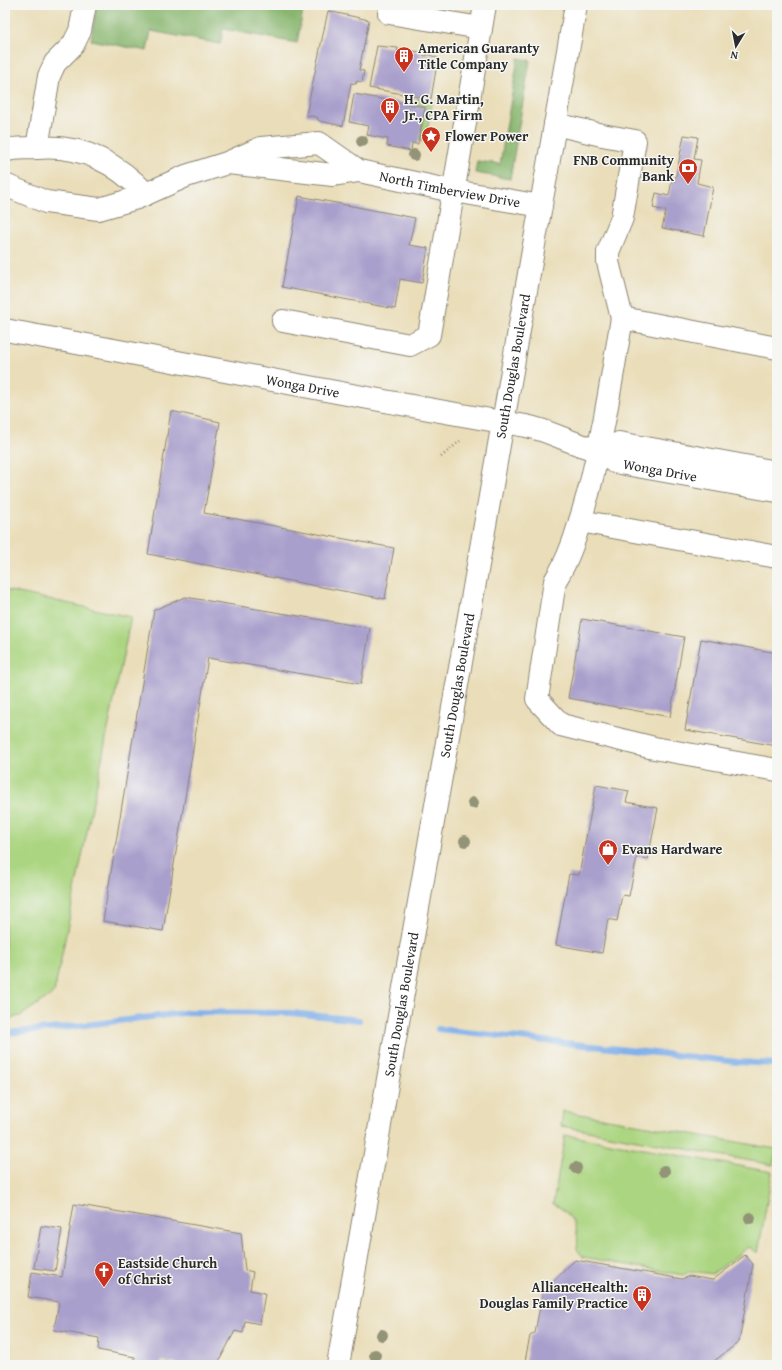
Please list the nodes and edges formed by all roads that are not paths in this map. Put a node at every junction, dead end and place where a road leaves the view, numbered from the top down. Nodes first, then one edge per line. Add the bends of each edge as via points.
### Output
1 (85, 5) edge
2 (485, 5) edge
3 (576, 5) edge
4 (389, 13) dead end
5 (481, 28) junction
6 (555, 124) junction
7 (37, 148) junction
8 (5, 151) edge
9 (227, 163) junction
10 (359, 171) junction
11 (5, 185) edge
12 (454, 190) junction
13 (146, 194) junction
14 (541, 206) junction
15 (622, 318) junction
16 (283, 321) dead end
17 (5, 330) edge
18 (777, 348) edge
19 (502, 422) junction
20 (602, 451) junction
21 (777, 472) edge
22 (777, 491) edge
23 (580, 521) junction
24 (777, 557) edge
25 (777, 770) edge
26 (338, 1365) edge

1 - 7 main road via 80,31 73,45 55,63 49,76
2 - 5 main road
3 - 6 main road, South Douglas Boulevard
4 - 5 main road
5 - 12 main road
6 - 14 main road, South Douglas Boulevard
6 - 15 main road via 635,141 622,218 608,252 608,262
7 - 8 main road
7 - 13 main road via 69,149 99,157 129,176
9 - 10 main road, North Timberview Drive via 333,175
9 - 10 main road, North Timberview Drive via 261,148 319,143
9 - 13 main road, North Timberview Drive via 186,176
10 - 12 main road, North Timberview Drive
11 - 13 main road, North Timberview Drive via 46,202 99,209
12 - 14 main road, North Timberview Drive
12 - 16 main road via 429,335 410,345
14 - 19 main road, South Douglas Boulevard
15 - 18 main road
15 - 20 main road
17 - 19 main road, Wonga Drive
19 - 20 main road, Wonga Drive via 542,429
19 - 26 main road, South Douglas Boulevard
20 - 21 main road, Wonga Drive via 619,443
20 - 22 main road, Wonga Drive via 614,462
20 - 23 main road
23 - 24 main road
23 - 25 main road via 565,565 555,581 537,699 561,725 654,748

